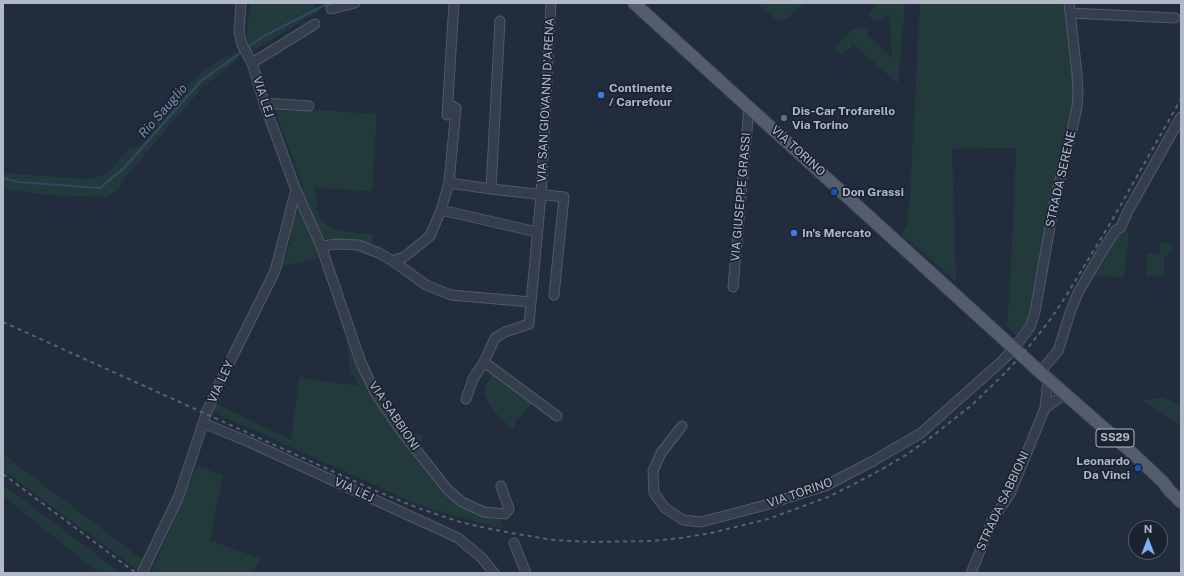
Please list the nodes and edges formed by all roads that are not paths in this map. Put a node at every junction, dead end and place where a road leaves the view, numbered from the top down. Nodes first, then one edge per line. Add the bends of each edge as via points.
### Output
1 (241, 3) edge
2 (355, 3) edge
3 (454, 3) edge
4 (551, 3) edge
5 (634, 3) edge
6 (1069, 3) edge
7 (331, 9) dead end
8 (1070, 13) junction
9 (1175, 18) dead end
10 (500, 21) dead end
11 (315, 24) dead end
12 (250, 59) junction
13 (264, 103) junction
14 (448, 104) junction
15 (309, 106) dead end
16 (749, 108) junction
17 (447, 116) dead end
18 (1181, 117) edge
19 (449, 183) junction
20 (491, 189) junction
21 (296, 190) junction
22 (541, 194) junction
23 (441, 210) junction
24 (537, 232) junction
25 (321, 246) junction
26 (393, 261) junction
27 (734, 287) dead end
28 (554, 295) dead end
29 (531, 302) junction
30 (1014, 348) junction
31 (484, 362) junction
32 (1044, 376) junction
33 (1065, 394) junction
34 (466, 399) dead end
35 (1045, 408) junction
36 (557, 416) dead end
37 (203, 423) junction
38 (682, 426) dead end
39 (1163, 482) junction
40 (501, 486) dead end
41 (1181, 488) edge
42 (1181, 502) edge
43 (514, 543) dead end
44 (142, 573) edge
45 (494, 573) edge
46 (526, 573) edge
47 (971, 573) edge

1 - 12 street, VIA LEJ via 239,32 242,45
2 - 7 street
3 - 14 street
4 - 22 street, VIA SAN GIOVANNI D'ARENA
5 - 16 main road, VIA TORINO / SS29
6 - 8 street, STRADA SERENE
8 - 9 street
8 - 30 street, STRADA SERENE via 1078,93 1077,107 1054,204 1035,312 1030,327
10 - 20 street
11 - 12 street
12 - 13 street, VIA LEJ
13 - 15 street
13 - 21 street, VIA LEJ
14 - 17 street
14 - 19 street via 456,108
16 - 27 street, VIA GIUSEPPE GRASSI
16 - 30 main road, VIA TORINO / SS29
18 - 32 street via 1121,227 1116,230 1078,293 1058,351
19 - 20 street, VIA SAN GIOVANNI D'ARENA
19 - 23 street
20 - 22 street, VIA SAN GIOVANNI D'ARENA
21 - 25 street, VIA LEJ
21 - 37 street, VIA LEY via 275,271 219,384
22 - 24 street
22 - 28 street via 564,197
23 - 24 street
23 - 26 street via 430,236 404,257
24 - 29 street
25 - 26 street via 358,245
25 - 40 street, VIA SABBIONI via 361,363 376,394 399,428 448,490 462,502 484,512 505,514 509,508
26 - 29 street via 426,285 451,295
29 - 31 street via 529,324 504,332 495,338
30 - 32 main road, VIA TORINO / SS29
30 - 38 street, VIA TORINO via 921,433 873,461 825,486 701,522 683,520 665,508 654,493 654,471 661,453
31 - 34 street
31 - 36 street
32 - 33 main road, VIA TORINO / SS29
32 - 35 street, STRADA SABBIONI
33 - 35 street
33 - 39 main road, VIA TORINO / SS29
35 - 47 street, STRADA SABBIONI via 1010,494 993,518
37 - 44 street, VIA LEY via 178,498
37 - 45 street, VIA LEJ via 458,538 481,557
39 - 41 main road, VIA TORINO / SS29
39 - 42 main road, VIA TORINO / SS29
43 - 46 street

